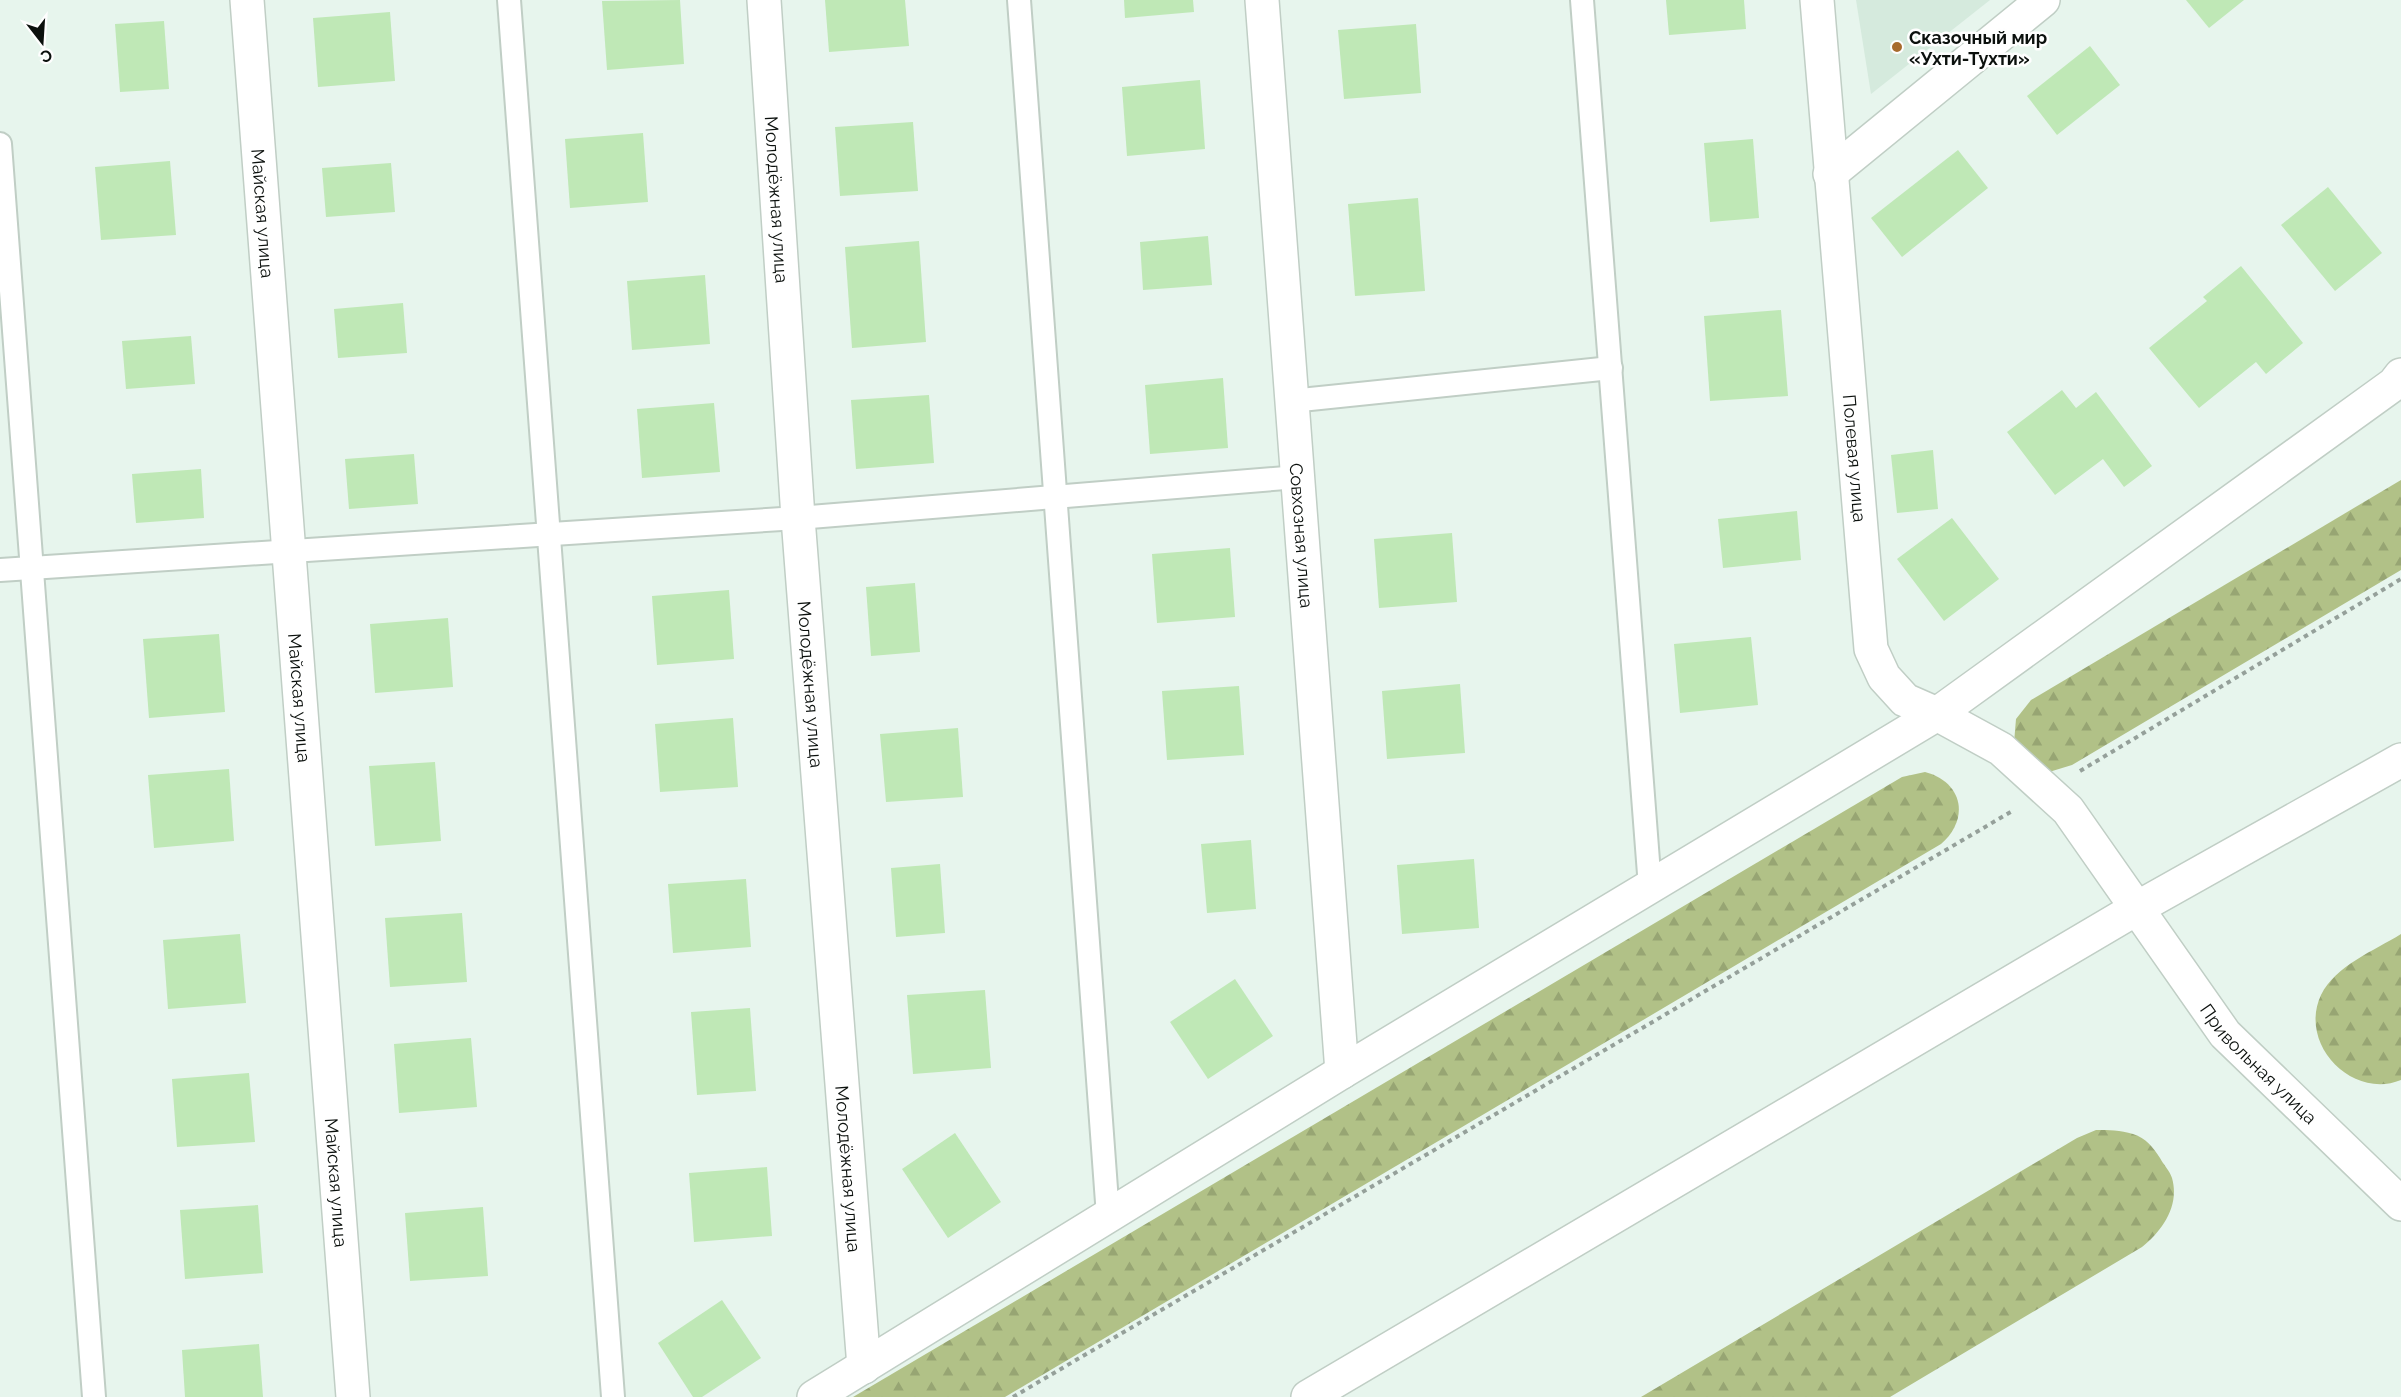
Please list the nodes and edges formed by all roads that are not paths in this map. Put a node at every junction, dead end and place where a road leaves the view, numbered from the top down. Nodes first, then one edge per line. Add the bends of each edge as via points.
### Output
1 (247, 0) edge
2 (509, 0) edge
3 (764, 0) edge
4 (1018, 0) edge
5 (1262, 0) edge
6 (1582, 0) edge
7 (1817, 0) edge
8 (2043, 0) edge
9 (0, 144) edge
10 (1830, 174) junction
11 (1611, 368) junction
12 (2401, 375) edge
13 (1291, 401) junction
14 (1298, 477) junction
15 (1055, 497) junction
16 (798, 518) junction
17 (549, 535) junction
18 (290, 554) junction
19 (32, 568) junction
20 (0, 570) edge
21 (1937, 714) junction
22 (2401, 759) edge
23 (2047, 791) joint
24 (1650, 887) junction
25 (2139, 907) junction
26 (1342, 1072) junction
27 (2401, 1204) edge
28 (1108, 1216) junction
29 (864, 1367) junction
30 (94, 1397) edge
31 (353, 1397) edge
32 (613, 1397) edge
33 (814, 1397) edge
34 (1308, 1397) edge

1 - 18 street, Майская улица
2 - 17 lane
3 - 16 street, Молодёжная улица
4 - 15 lane
5 - 13 street, Совхозная улица
6 - 11 lane
7 - 10 street, Полевая улица
8 - 10 street
9 - 19 lane
10 - 21 street, Полевая улица via 1871,649 1884,677 1905,700
11 - 13 lane
11 - 24 lane
12 - 21 street via 2394,384
13 - 14 street, Совхозная улица
14 - 15 lane
14 - 26 street, Совхозная улица
15 - 16 lane
15 - 28 lane
16 - 17 lane
16 - 29 street, Молодёжная улица
17 - 18 lane
17 - 32 lane
18 - 19 lane
18 - 31 street, Майская улица
19 - 20 lane
19 - 30 lane
21 - 23 street, Полевая улица via 2001,749
21 - 24 street
22 - 25 street
23 - 25 street, Привольная улица via 2068,810
24 - 26 street
25 - 27 street, Привольная улица via 2225,1034
25 - 34 street
26 - 28 street
28 - 29 street
29 - 33 street

